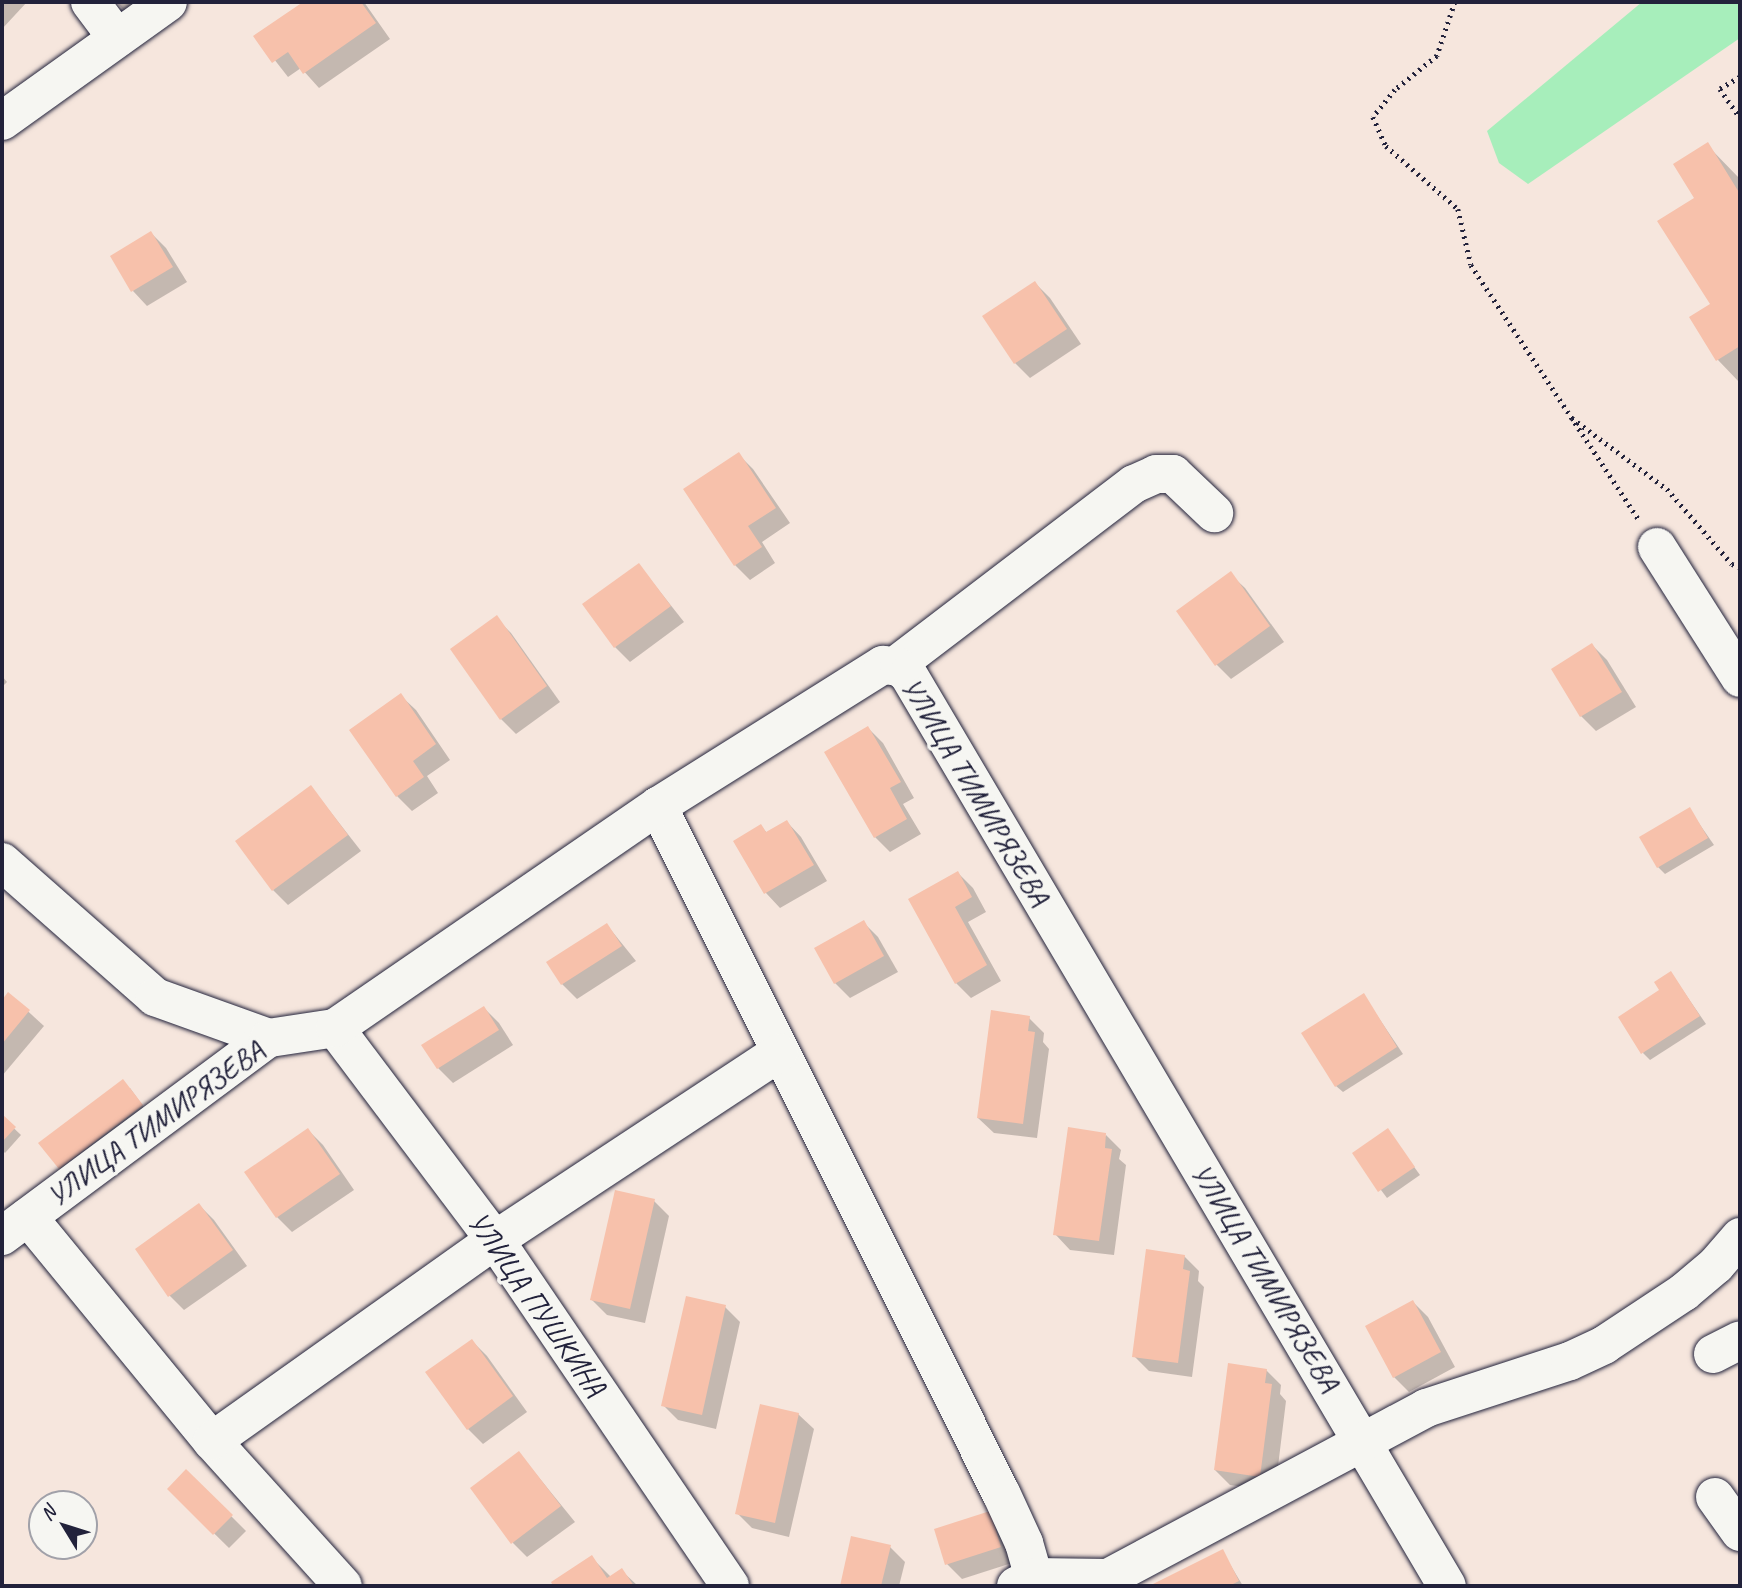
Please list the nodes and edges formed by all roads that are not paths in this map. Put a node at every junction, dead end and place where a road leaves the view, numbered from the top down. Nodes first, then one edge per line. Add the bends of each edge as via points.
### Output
1 (90, 2) edge
2 (168, 2) edge
3 (117, 38) junction
4 (2, 121) edge
5 (1214, 513) dead end
6 (1657, 547) road end
7 (895, 666) junction
8 (1740, 678) edge
9 (658, 806) junction
10 (2, 862) edge
11 (335, 1028) junction
12 (269, 1038) junction
13 (779, 1053) junction
14 (15, 1226) edge
15 (1740, 1237) edge
16 (495, 1240) junction
17 (212, 1441) junction
18 (1364, 1442) junction
19 (1715, 1497) dead end
20 (1740, 1532) edge
21 (1025, 1581) edge
22 (343, 1586) edge
23 (730, 1586) edge
24 (1447, 1586) edge

1 - 3 street
2 - 3 street
3 - 4 street
5 - 7 street via 1173,474 1156,474 1134,484
6 - 8 street
7 - 9 street, УЛИЦА ТИМИРЯЗЕВА via 883,665
7 - 18 street, УЛИЦА ТИМИРЯЗЕВА via 908,674
9 - 11 street, УЛИЦА ТИМИРЯЗЕВА
9 - 13 street
10 - 12 street via 155,997
11 - 12 street, УЛИЦА ТИМИРЯЗЕВА
11 - 16 street, УЛИЦА ПУШКИНА
12 - 14 street, УЛИЦА ТИМИРЯЗЕВА
13 - 16 street
13 - 21 street via 1002,1493 1024,1543
14 - 17 street
15 - 18 street via 1684,1292 1604,1345 1570,1361 1426,1408
16 - 17 street
16 - 23 street, УЛИЦА ПУШКИНА
17 - 22 street
18 - 21 street via 1108,1578
18 - 24 street, УЛИЦА ТИМИРЯЗЕВА
19 - 20 street

